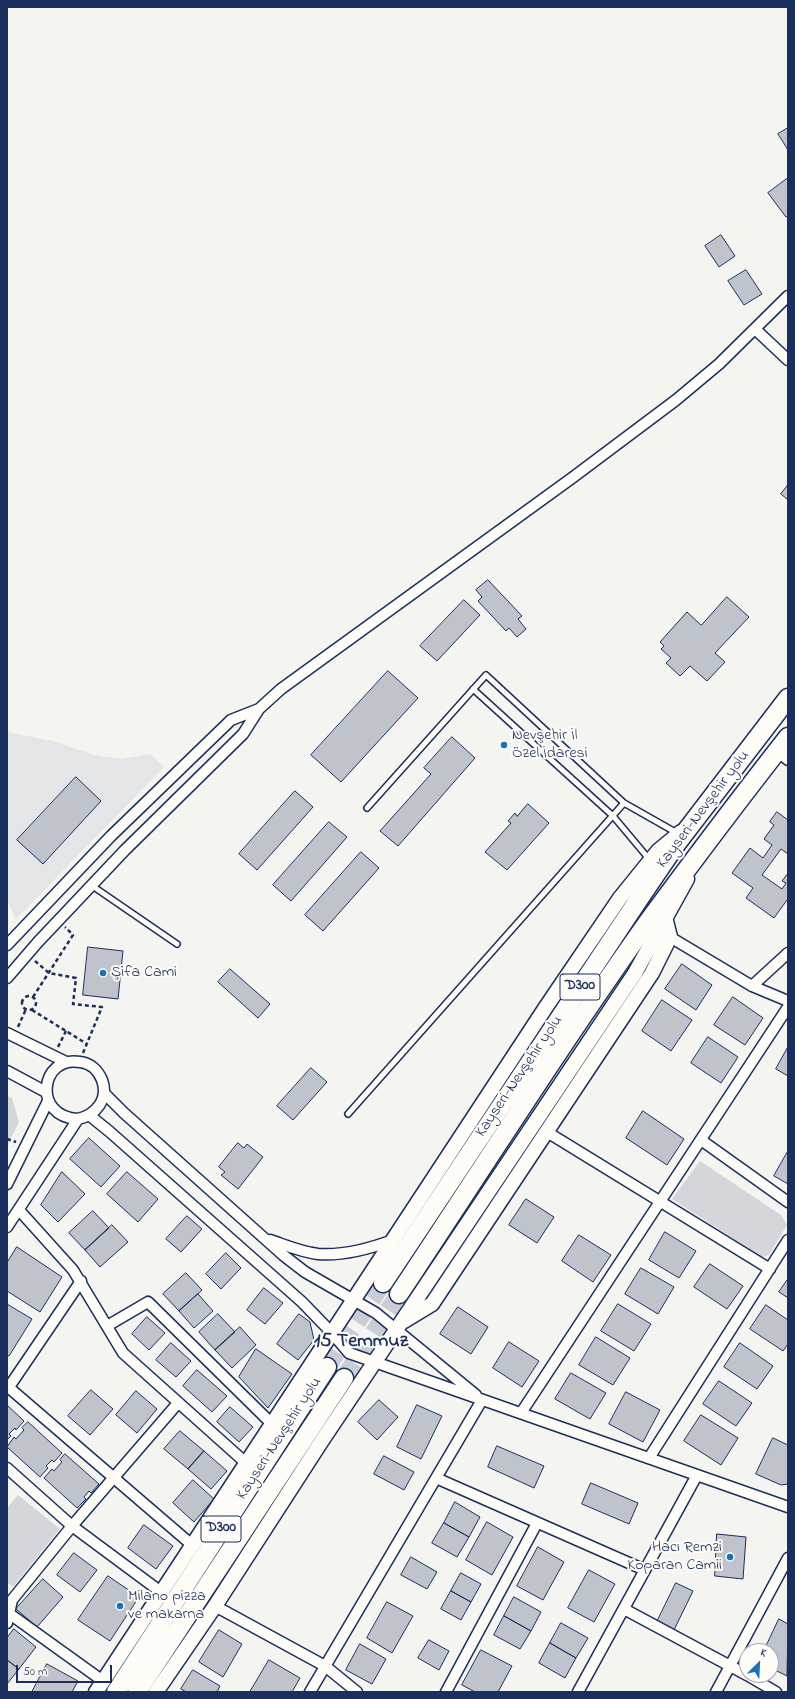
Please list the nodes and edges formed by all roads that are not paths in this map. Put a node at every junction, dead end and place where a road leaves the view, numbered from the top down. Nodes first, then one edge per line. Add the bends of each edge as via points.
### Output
1 (788, 296) edge
2 (755, 329) junction
3 (788, 360) edge
4 (473, 689) junction
5 (788, 698) edge
6 (259, 709) junction
7 (788, 737) edge
8 (782, 756) edge
9 (624, 803) junction
10 (367, 808) dead end
11 (613, 816) junction
12 (684, 830) junction
13 (707, 842) junction
14 (650, 860) junction
15 (91, 885) junction
16 (666, 920) junction
17 (670, 937) junction
18 (177, 944) dead end
19 (7, 945) edge
20 (788, 953) edge
21 (7, 978) edge
22 (752, 986) junction
23 (788, 1001) edge
24 (788, 1007) edge
25 (10, 1035) edge
26 (66, 1062) junction
27 (7, 1071) edge
28 (104, 1093) junction
29 (47, 1096) junction
30 (348, 1114) dead end
31 (89, 1115) junction
32 (78, 1119) junction
33 (547, 1132) junction
34 (700, 1140) junction
35 (7, 1184) edge
36 (661, 1201) junction
37 (788, 1202) edge
38 (19, 1210) junction
39 (7, 1227) edge
40 (264, 1239) junction
41 (393, 1240) junction
42 (788, 1240) edge
43 (770, 1269) junction
44 (81, 1281) junction
45 (383, 1283) tunnel mouth
46 (400, 1294) tunnel mouth
47 (353, 1300) junction
48 (107, 1326) junction
49 (398, 1327) junction
50 (332, 1333) junction
51 (374, 1363) junction
52 (327, 1367) tunnel mouth
53 (344, 1378) tunnel mouth
54 (8, 1386) edge
55 (482, 1400) junction
56 (178, 1403) junction
57 (521, 1413) junction
58 (271, 1423) junction
59 (649, 1458) junction
60 (246, 1463) junction
61 (7, 1468) edge
62 (697, 1475) junction
63 (114, 1478) junction
64 (436, 1478) junction
65 (788, 1507) edge
66 (537, 1523) junction
67 (72, 1526) junction
68 (192, 1545) junction
69 (788, 1558) edge
70 (645, 1570) junction
71 (161, 1592) junction
72 (215, 1606) junction
73 (624, 1609) junction
74 (7, 1616) edge
75 (731, 1665) junction
76 (325, 1666) junction
77 (739, 1670) edge
78 (761, 1683) edge
79 (105, 1688) edge
80 (137, 1692) edge
81 (156, 1692) edge
82 (310, 1692) edge
83 (357, 1692) edge
84 (446, 1692) edge
85 (578, 1692) edge
86 (716, 1692) edge
87 (776, 1692) edge

1 - 2 street
2 - 3 street
2 - 6 street via 676,400 288,685
4 - 9 lane via 486,675
4 - 10 lane
4 - 11 lane
5 - 12 highway, Kayseri-Nevşehir yolu / D300
6 - 15 street via 243,734
6 - 19 street via 231,720 111,836
7 - 8 highway, Kayseri-Nevşehir yolu / D300
8 - 13 highway, Kayseri-Nevşehir yolu / D300
9 - 11 lane
9 - 12 lane
11 - 14 lane
11 - 30 lane
12 - 14 street via 658,850
12 - 45 highway, Kayseri-Nevşehir yolu / D300
13 - 16 street
13 - 46 highway, Kayseri-Nevşehir yolu / D300 via 649,920
14 - 41 street via 620,898 546,1007
15 - 18 lane
15 - 21 street
16 - 17 street
16 - 49 street via 635,973
17 - 22 street
17 - 33 street via 652,973
20 - 22 street
22 - 23 street
24 - 34 street
25 - 26 street
26 - 28 street via 85,1062 93,1067 100,1074
26 - 29 street via 50,1074
27 - 29 street
28 - 31 street via 99,1106
28 - 40 street via 124,1114
29 - 32 street via 53,1109 60,1115
29 - 35 street
31 - 32 street
31 - 50 street via 302,1302
32 - 38 street
33 - 36 street
33 - 49 street via 432,1304
34 - 36 street
34 - 37 street
36 - 43 street
36 - 57 street
38 - 39 street
38 - 44 street
40 - 41 street via 318,1254 360,1251
40 - 47 street via 305,1272
41 - 47 street
42 - 43 street
43 - 59 street
44 - 48 street
44 - 54 street
47 - 49 street
47 - 50 street
48 - 56 street via 123,1353
48 - 58 street via 148,1302
49 - 51 street
49 - 55 street
50 - 51 street via 349,1353
50 - 58 street
51 - 55 street
51 - 72 street
52 - 79 highway, Kayseri-Nevşehir yolu / D300
53 - 80 highway, Kayseri-Nevşehir yolu / D300
54 - 63 street
55 - 57 street
55 - 64 street
56 - 60 street
56 - 63 street
57 - 59 street
58 - 60 street
59 - 62 street
60 - 68 street
61 - 67 street
62 - 65 street
62 - 70 street
63 - 67 street
63 - 68 street
64 - 66 street
64 - 76 street
66 - 70 street
66 - 84 street
67 - 71 street
67 - 74 street via 12,1600
68 - 71 street
69 - 75 street
70 - 73 street
71 - 79 street
72 - 76 street
72 - 81 street
73 - 75 street
73 - 85 street
74 - 79 street
75 - 77 street
75 - 86 street
76 - 82 street
76 - 83 street
78 - 87 street

